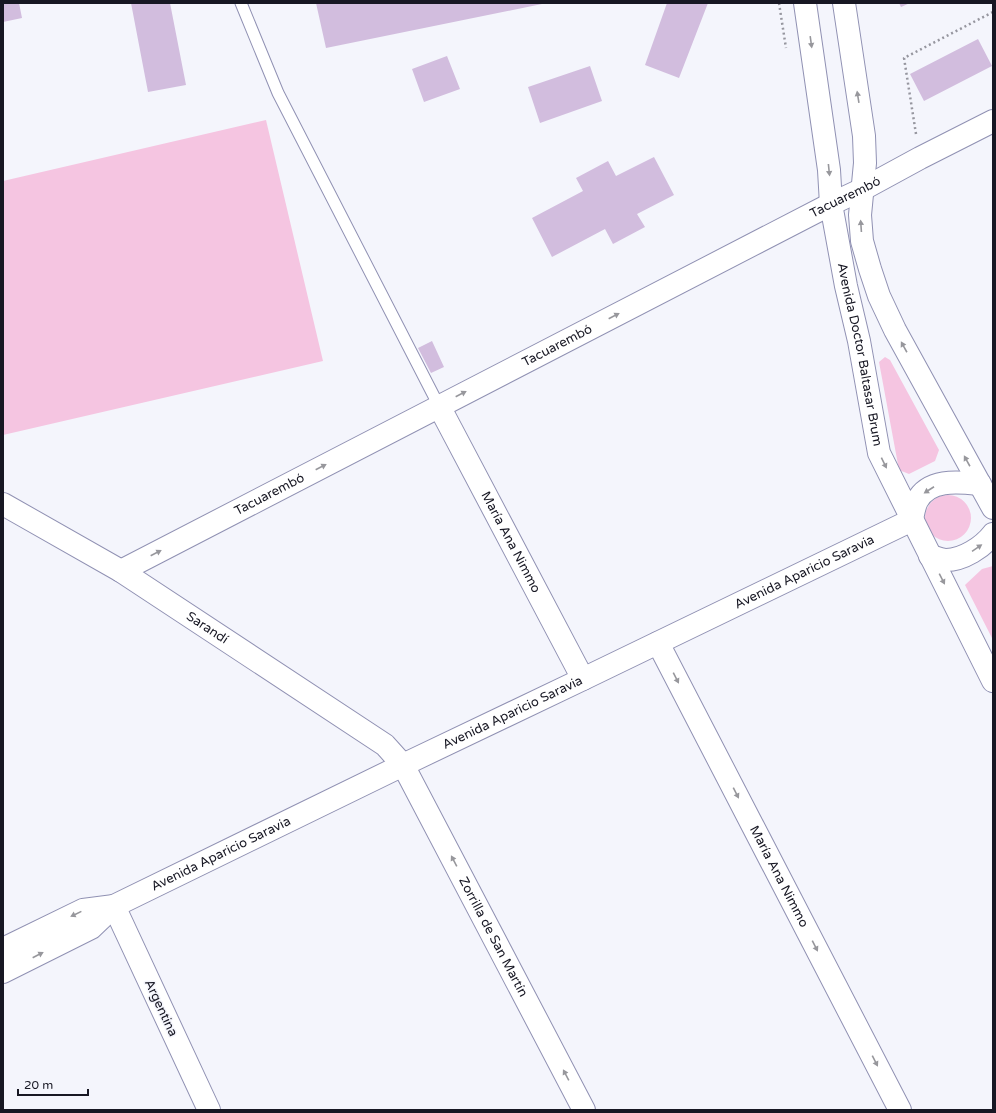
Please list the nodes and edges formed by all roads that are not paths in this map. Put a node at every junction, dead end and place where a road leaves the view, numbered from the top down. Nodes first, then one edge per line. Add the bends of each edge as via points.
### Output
1 (241, 3) edge
2 (805, 3) edge
3 (844, 3) edge
4 (993, 121) edge
5 (863, 189) junction
6 (831, 204) junction
7 (439, 406) junction
8 (980, 484) junction
9 (3, 504) edge
10 (993, 508) edge
11 (912, 520) junction
12 (993, 534) edge
13 (930, 556) junction
14 (121, 571) junction
15 (658, 643) junction
16 (583, 680) junction
17 (993, 681) edge
18 (403, 765) junction
19 (114, 906) junction
20 (5, 945) edge
21 (3, 972) edge
22 (209, 1110) edge
23 (584, 1110) edge
24 (900, 1110) edge

1 - 7 lane via 278,93
2 -> 6 street, Avenida Doctor Baltasar Brum via 829,170
5 -> 3 street, Avenida Doctor Baltasar Brum via 864,136
4 - 5 street, Tacuarembó
5 - 6 street, Tacuarembó
8 -> 5 street, Avenida Doctor Baltasar Brum via 879,296 862,241 860,215
7 -> 6 street, Tacuarembó
6 -> 11 street, Avenida Doctor Baltasar Brum via 879,453
14 -> 7 street, Tacuarembó
7 - 16 street, María Ana Nimmo
8 - 10 street, Avenida Doctor Baltasar Brum
8 -> 11 street via 953,481 936,485 925,491 917,501
9 - 14 street, Sarandí
11 - 13 street, Avenida Doctor Baltasar Brum
11 - 15 street, Avenida Aparicio Saravia
13 -> 12 street via 944,560 958,558 976,549
13 -> 17 street, Avenida Doctor Baltasar Brum
14 - 18 street, Sarandí via 385,745
15 - 16 street, Avenida Aparicio Saravia
15 -> 24 street, María Ana Nimmo
16 - 18 street, Avenida Aparicio Saravia
18 - 19 street, Avenida Aparicio Saravia
23 -> 18 street, Zorrilla de San Martín
19 -> 20 street, Avenida Aparicio Saravia via 83,910
21 -> 19 street, Avenida Aparicio Saravia via 91,928
19 - 22 street, Argentina

